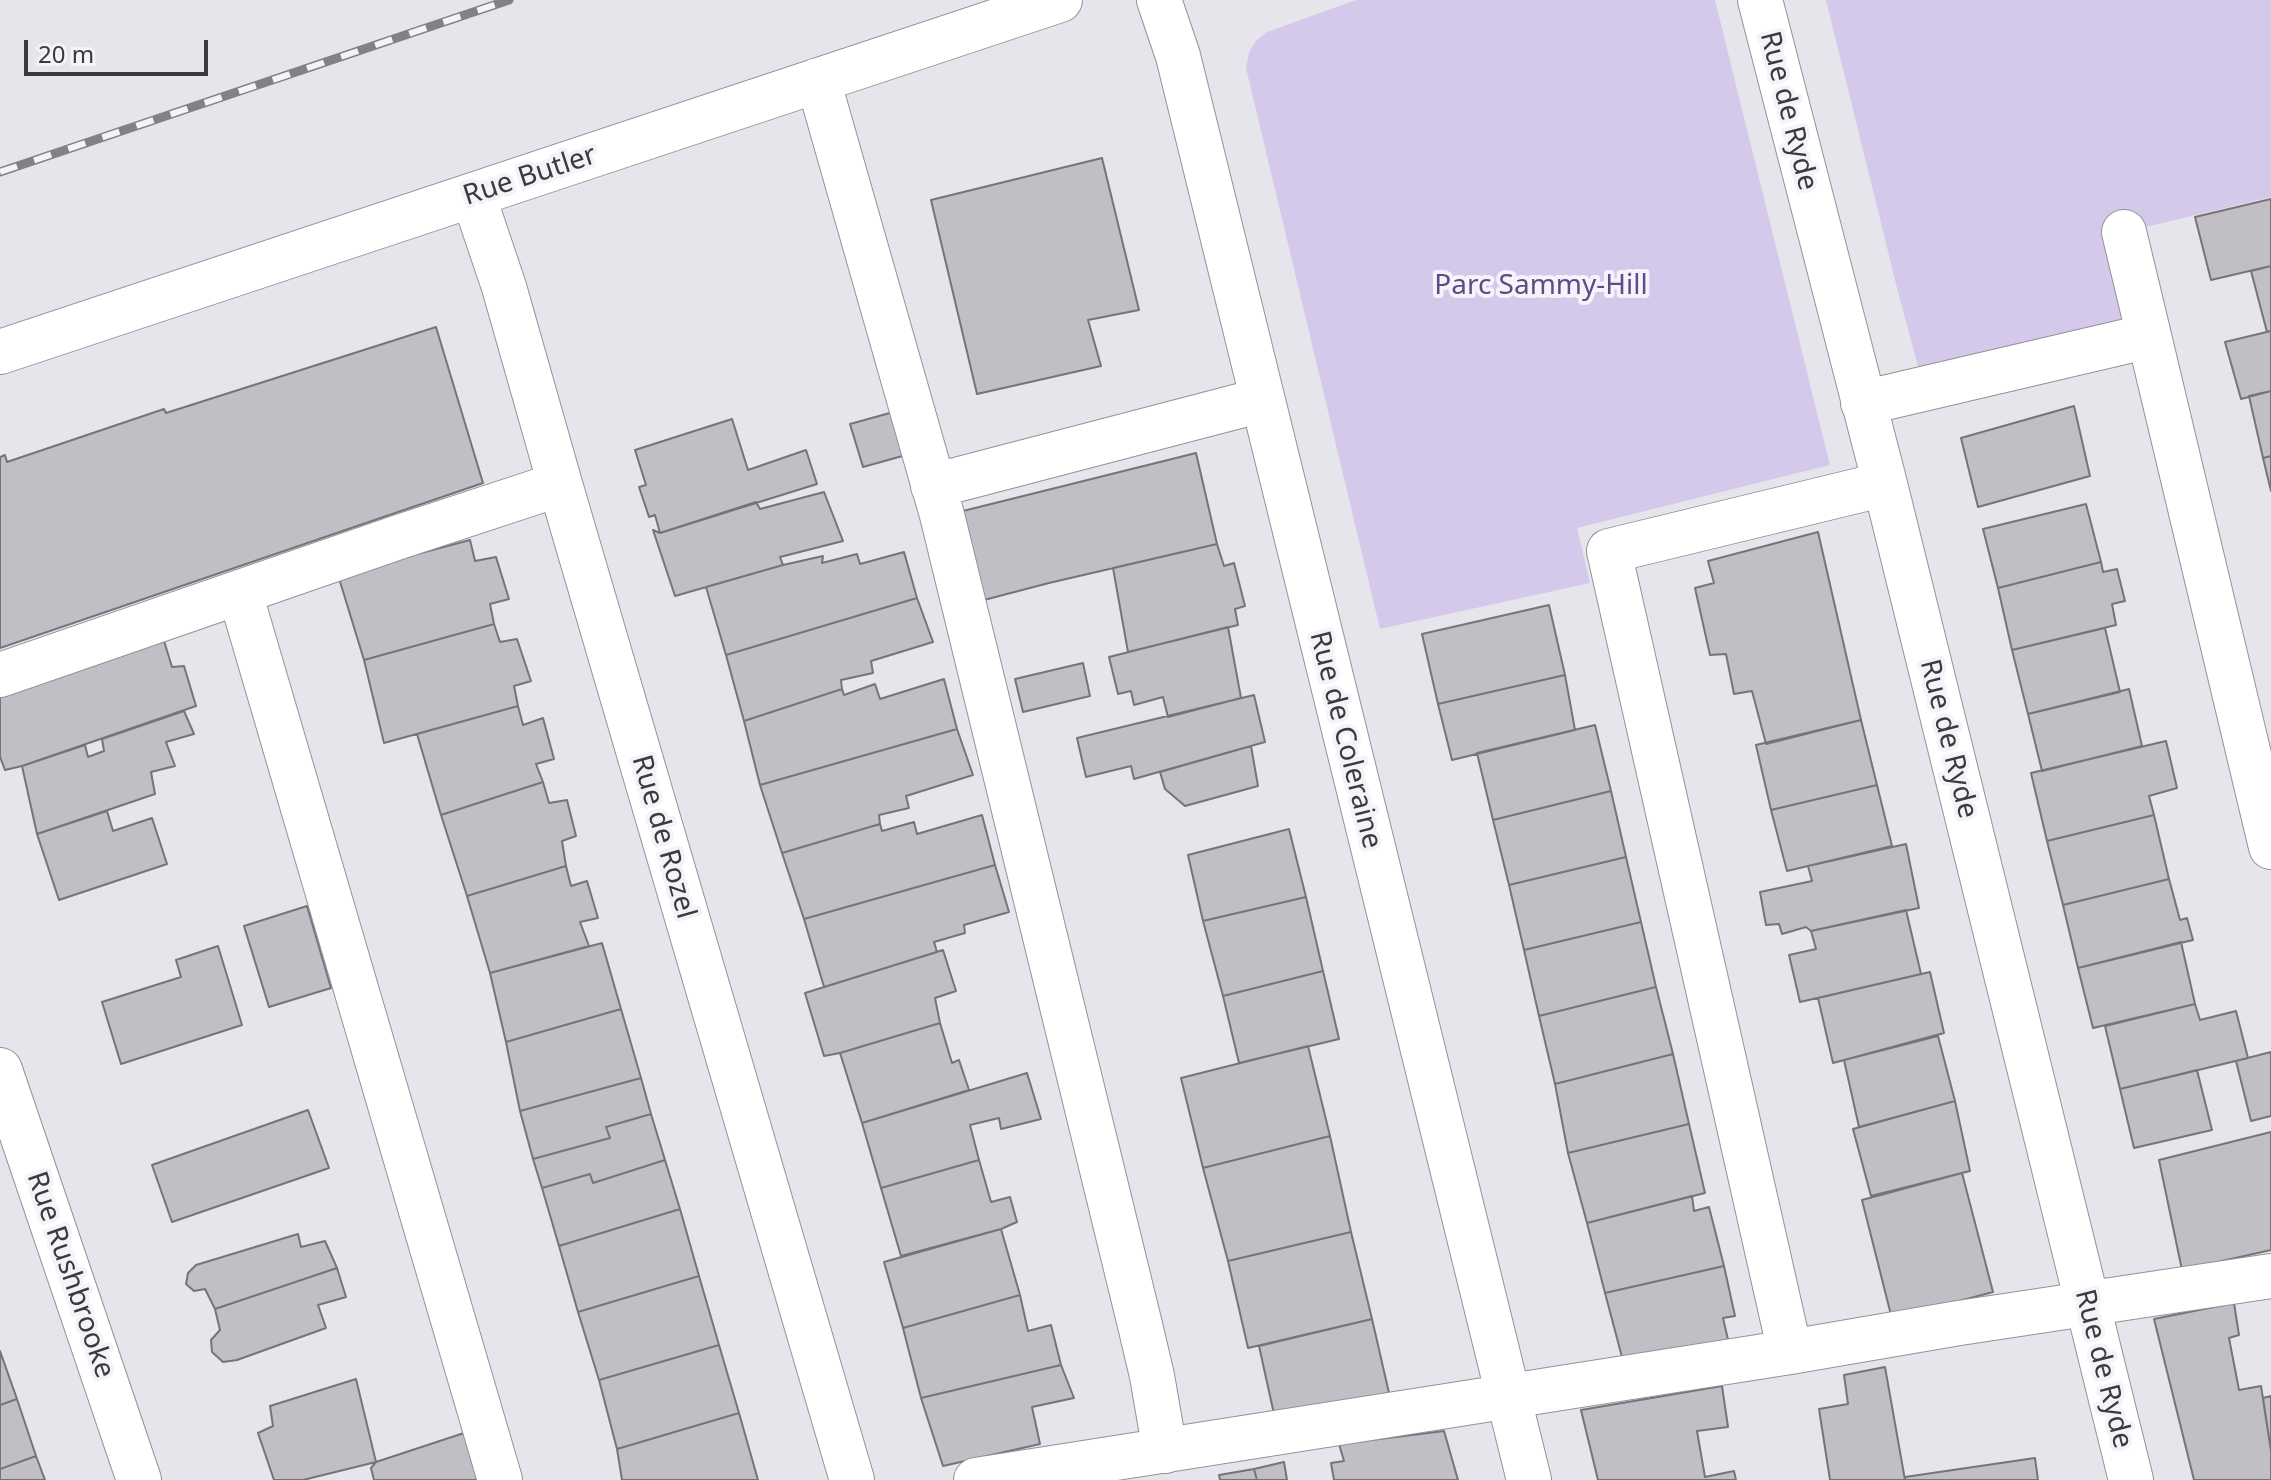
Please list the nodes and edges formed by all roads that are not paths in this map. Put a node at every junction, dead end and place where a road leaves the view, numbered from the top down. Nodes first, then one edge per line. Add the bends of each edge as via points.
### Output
1 (1060, 0) edge
2 (1159, 0) edge
3 (1760, 0) edge
4 (818, 80) junction
5 (473, 195) junction
6 (2124, 232) dead end
7 (2149, 336) junction
8 (0, 352) edge
9 (1262, 400) junction
10 (1863, 403) junction
11 (560, 484) junction
12 (1885, 484) junction
13 (933, 486) junction
14 (240, 593) junction
15 (0, 675) edge
16 (2271, 847) edge
17 (0, 1070) edge
18 (2271, 1276) edge
19 (2086, 1304) junction
20 (1790, 1352) junction
21 (1508, 1395) junction
22 (1165, 1451) junction
23 (139, 1480) edge
24 (500, 1480) edge
25 (852, 1480) edge
26 (976, 1480) edge
27 (1529, 1480) edge
28 (2131, 1480) edge

1 - 4 street, Rue Butler
2 - 9 street, Rue de Coleraine via 1178,56
3 - 10 street, Rue de Ryde
4 - 5 street, Rue Butler
4 - 13 street
5 - 8 street, Rue Butler
5 - 11 street, Rue de Rozel
6 - 7 street
7 - 10 street
7 - 16 street
9 - 13 street
9 - 21 street, Rue de Coleraine
10 - 12 street, Rue de Ryde
11 - 14 street
11 - 25 street, Rue de Rozel
12 - 19 street, Rue de Ryde
12 - 20 street via 1609,551
13 - 22 street via 1140,1325
14 - 15 street
14 - 24 street
17 - 23 street, Rue Rushbrooke
18 - 19 street
19 - 20 street
19 - 28 street, Rue de Ryde
20 - 21 street
21 - 22 street
21 - 27 street, Rue de Coleraine
22 - 26 street

